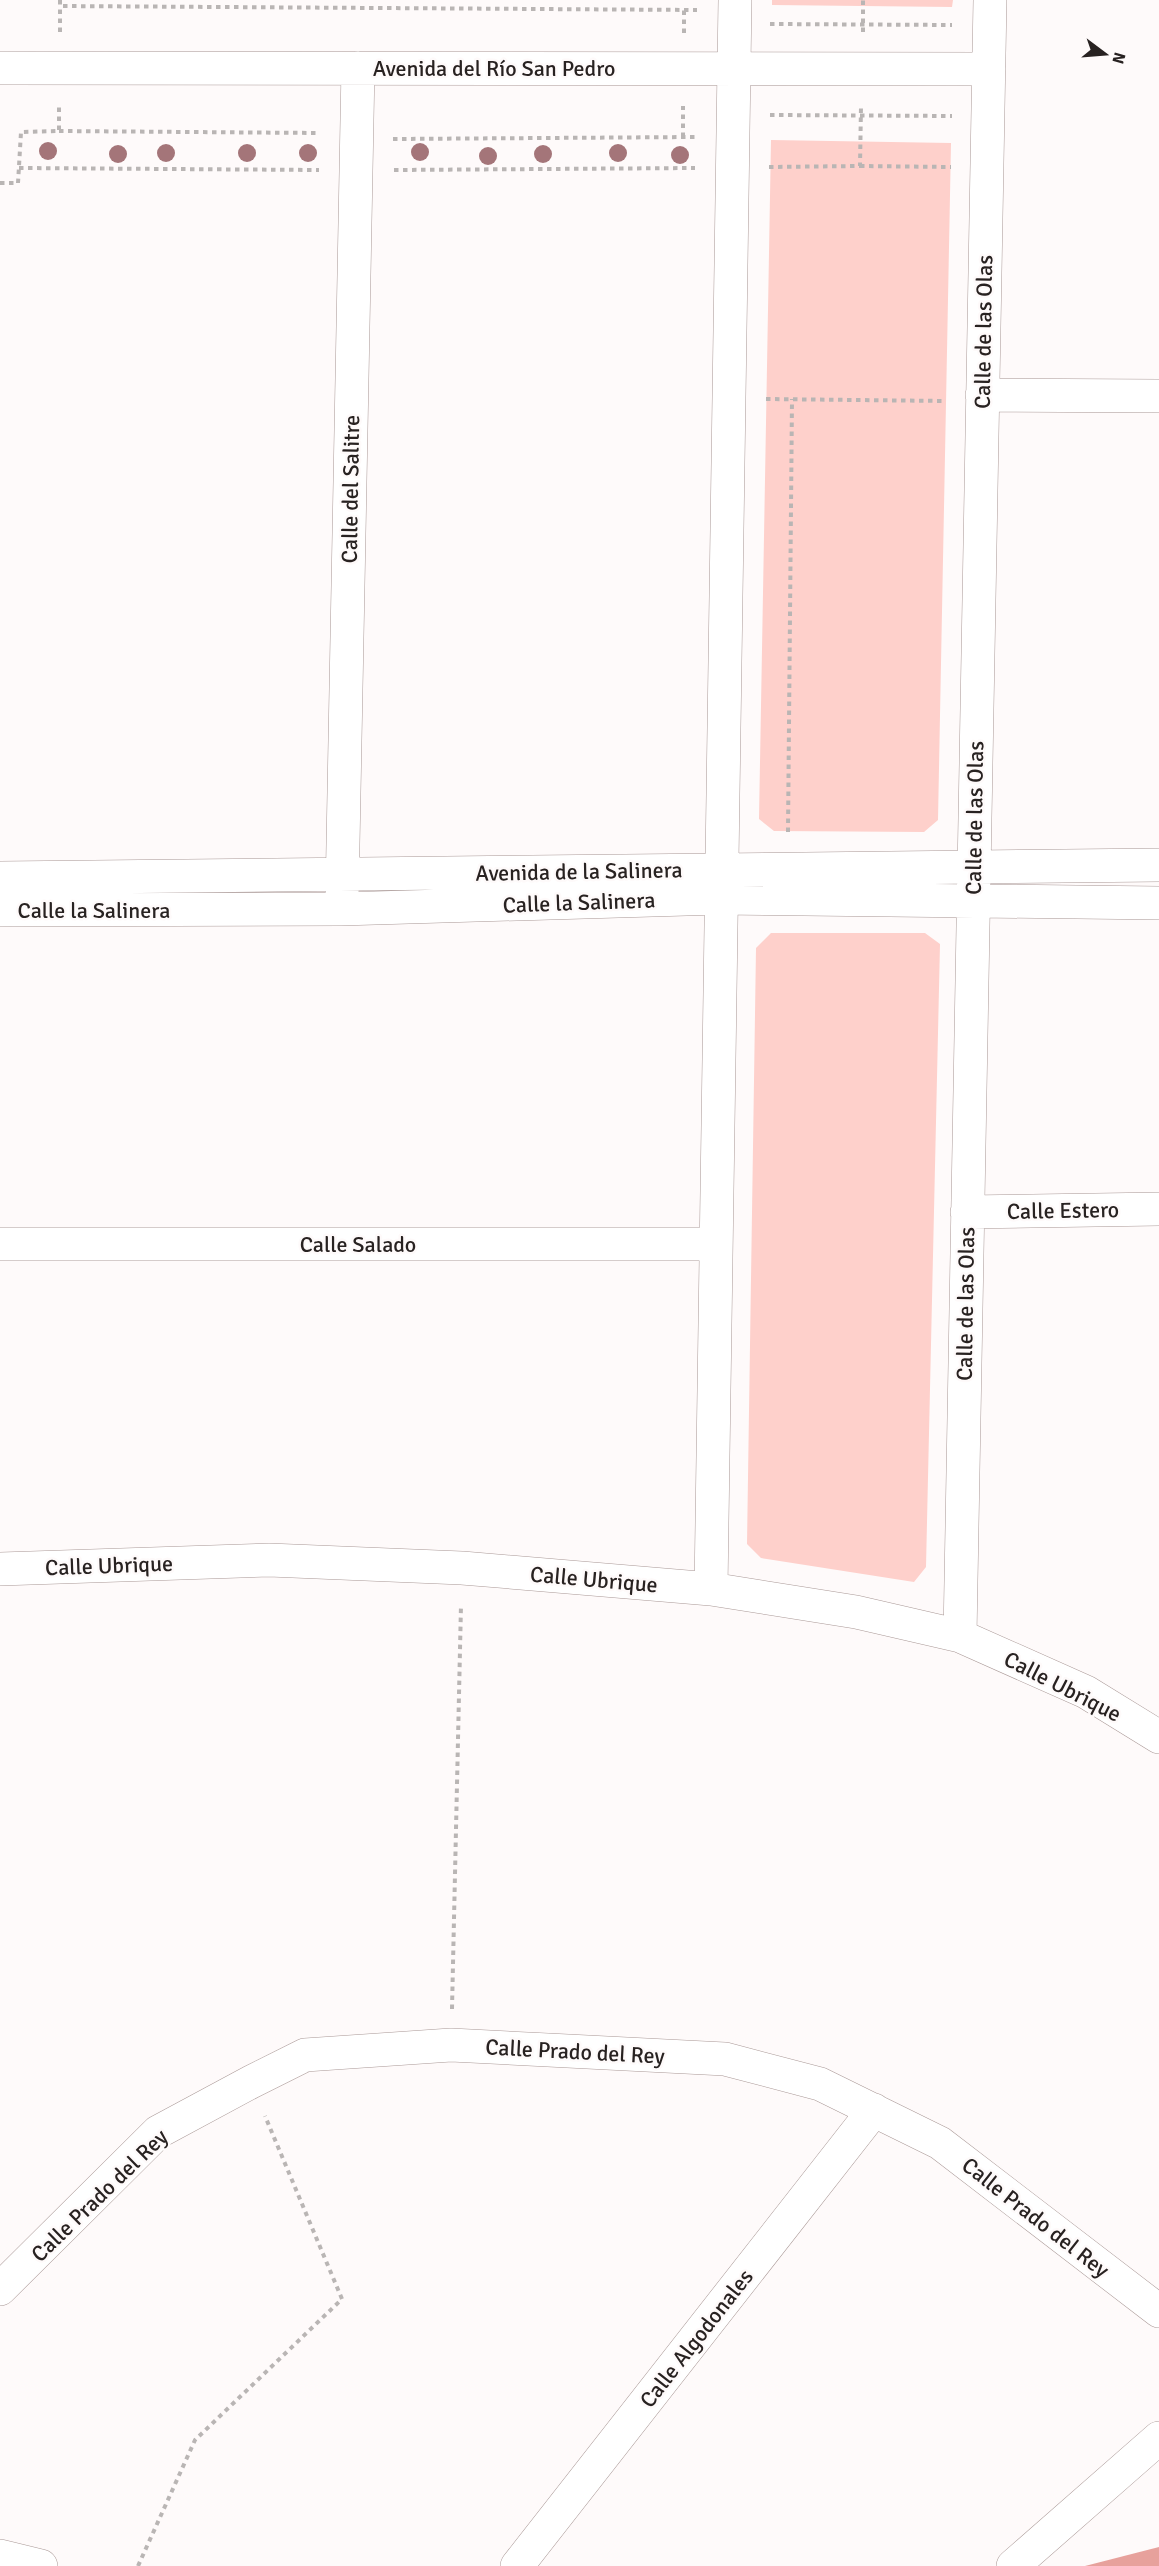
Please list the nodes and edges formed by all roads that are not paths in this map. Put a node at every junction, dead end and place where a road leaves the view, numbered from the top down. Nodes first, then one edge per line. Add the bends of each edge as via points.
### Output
1 (735, 0) edge
2 (990, 0) edge
3 (0, 68) edge
4 (358, 68) junction
5 (734, 68) junction
6 (989, 69) junction
7 (1159, 396) edge
8 (967, 398) junction
9 (1159, 865) edge
10 (973, 866) junction
11 (342, 874) junction
12 (0, 879) edge
13 (720, 883) junction
14 (973, 900) junction
15 (1159, 903) edge
16 (341, 909) junction
17 (0, 910) edge
18 (1159, 1209) edge
19 (967, 1212) junction
20 (0, 1244) edge
21 (716, 1244) junction
22 (0, 1569) edge
23 (711, 1589) junction
24 (960, 1636) junction
25 (1159, 1737) edge
26 (874, 2110) junction
27 (0, 2289) edge
28 (1159, 2311) edge
29 (1159, 2438) edge
30 (0, 2556) edge
31 (41, 2566) edge
32 (518, 2566) edge
33 (1012, 2566) edge

1 - 5 street
2 - 6 street, Calle de las Olas
3 - 4 street, Avenida del Río San Pedro
4 - 5 street, Avenida del Río San Pedro
4 - 11 street, Calle del Salitre via 369,170
5 - 6 street, Avenida del Río San Pedro
5 - 13 street
6 - 8 street, Calle de las Olas
7 - 8 street
8 - 10 street, Calle de las Olas
9 - 10 street, Avenida de la Salinera
10 - 13 street, Avenida de la Salinera
10 - 14 street, Calle de las Olas
11 - 12 street, Avenida de la Salinera
11 - 13 street, Avenida de la Salinera
11 - 16 street, Calle del Salitre
13 - 14 street, Calle la Salinera
13 - 16 street, Calle la Salinera
13 - 21 street
14 - 15 street, Calle la Salinera
14 - 19 street, Calle de las Olas
16 - 17 street, Calle la Salinera
18 - 19 street, Calle Estero
19 - 24 street, Calle de las Olas
20 - 21 street, Calle Salado
21 - 23 street
22 - 23 street, Calle Ubrique via 269,1560 462,1568
23 - 24 street, Calle Ubrique via 856,1612
24 - 25 street, Calle Ubrique via 1086,1692
26 - 27 street, Calle Prado del Rey via 820,2084 725,2059 451,2045 305,2055 158,2132
26 - 28 street, Calle Prado del Rey via 940,2143
26 - 32 street, Calle Algodonales
29 - 33 street
30 - 31 street

